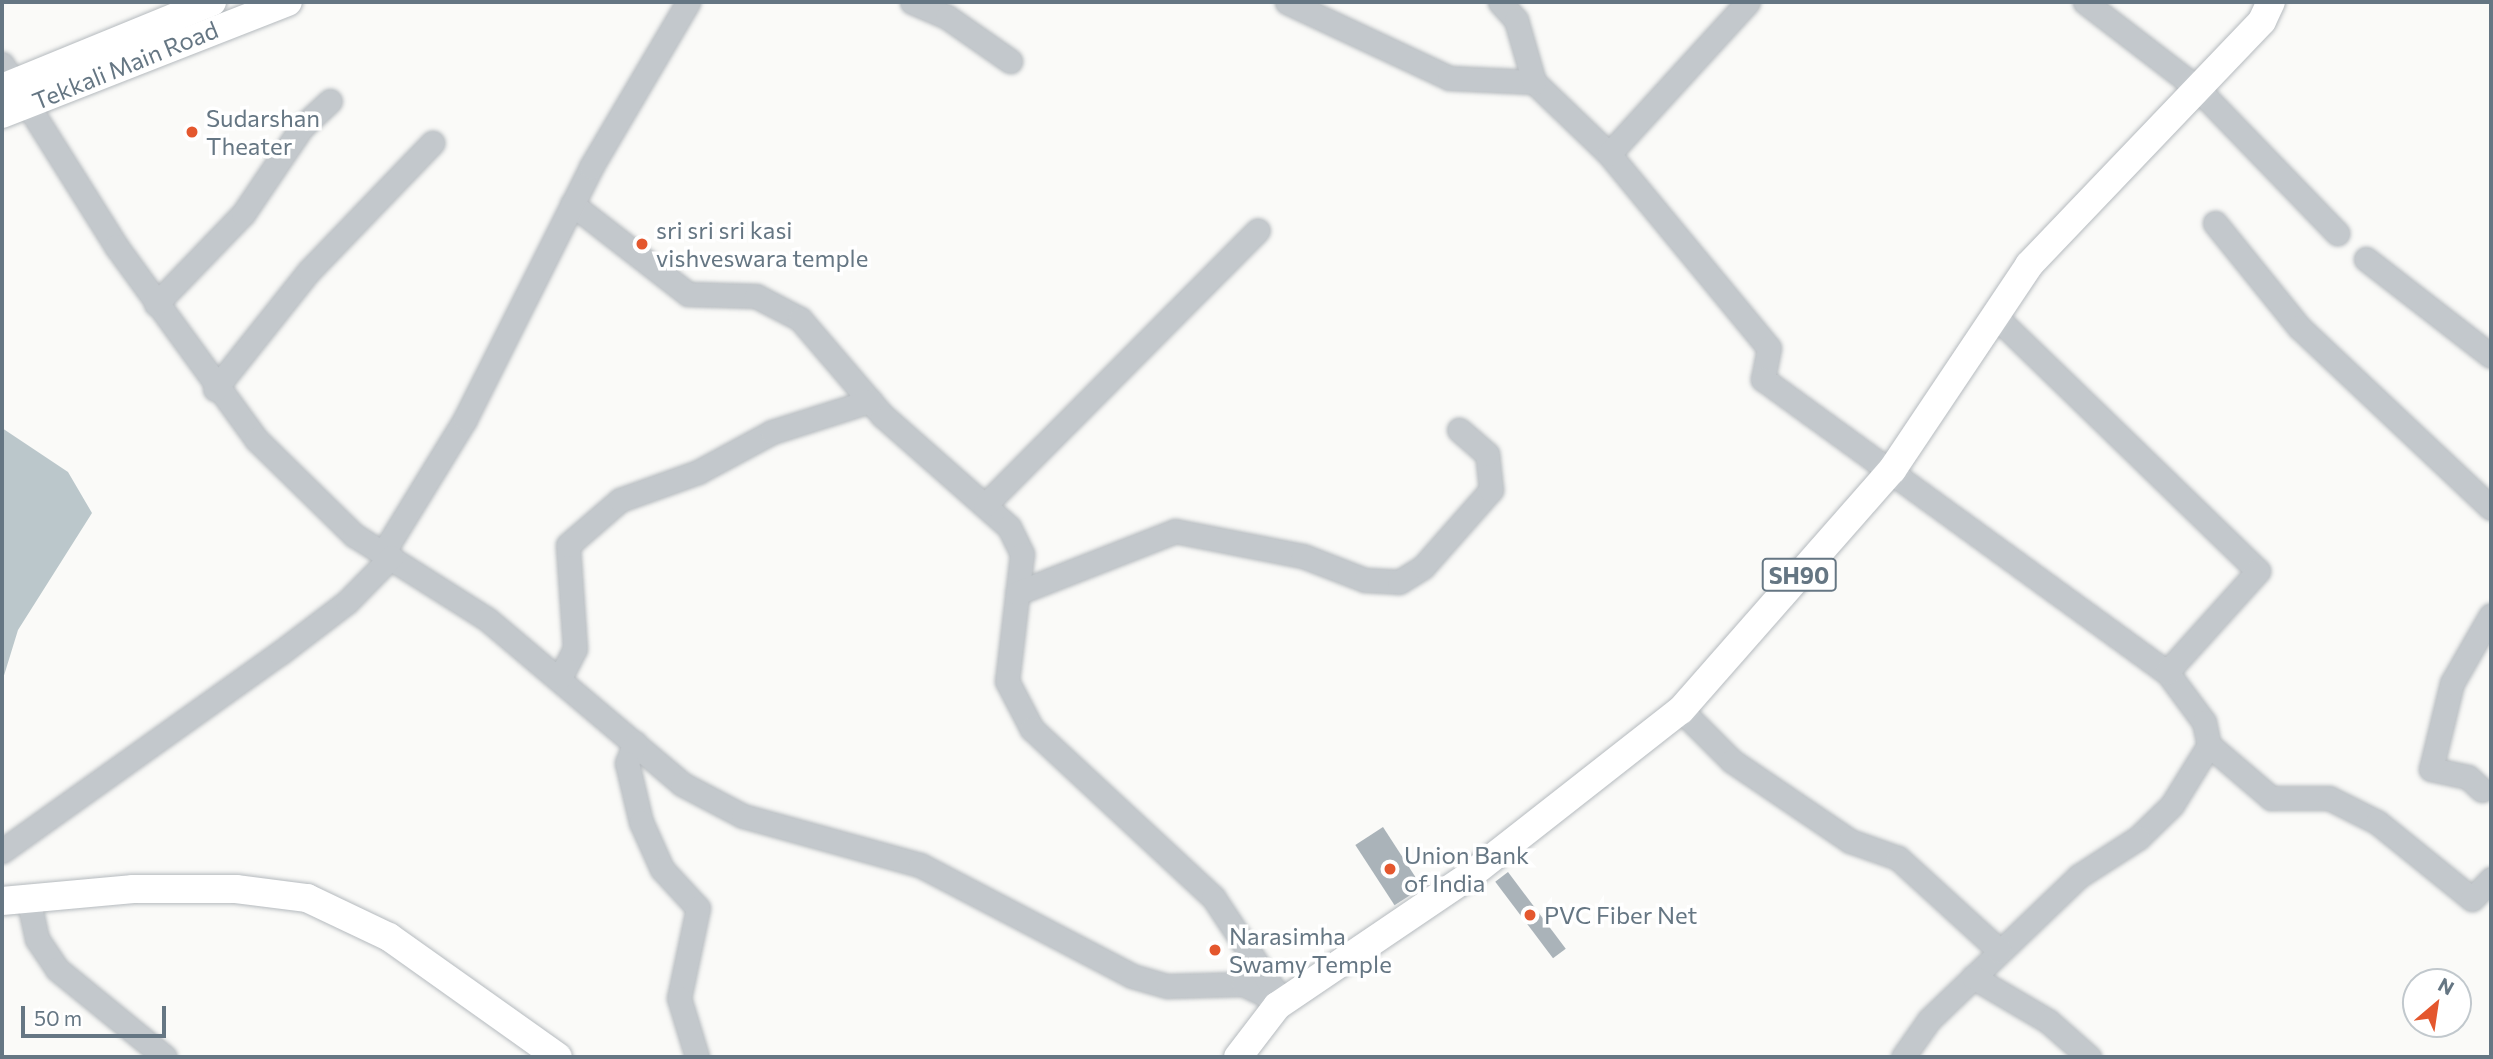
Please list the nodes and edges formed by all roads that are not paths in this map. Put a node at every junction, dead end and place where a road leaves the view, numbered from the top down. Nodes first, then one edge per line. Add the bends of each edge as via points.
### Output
1 (212, 2) edge
2 (288, 2) edge
3 (688, 2) edge
4 (912, 2) edge
5 (1287, 2) edge
6 (1500, 2) edge
7 (1748, 2) edge
8 (2085, 2) edge
9 (2271, 2) edge
10 (1010, 61) dead end
11 (1534, 82) junction
12 (2197, 88) junction
13 (8, 91) edge
14 (330, 100) dead end
15 (432, 142) dead end
16 (1609, 154) junction
17 (572, 204) junction
18 (2215, 223) dead end
19 (1258, 230) dead end
20 (2337, 233) dead end
21 (2366, 259) dead end
22 (156, 304) junction
23 (1995, 316) junction
24 (2491, 356) edge
25 (215, 389) junction
26 (870, 401) junction
27 (1459, 430) dead end
28 (1892, 470) junction
29 (985, 505) junction
30 (2491, 508) edge
31 (387, 555) junction
32 (1017, 593) junction
33 (2491, 615) edge
34 (2167, 672) junction
35 (561, 676) junction
36 (1681, 710) junction
37 (635, 743) junction
38 (2209, 745) junction
39 (2482, 790) dead end
40 (2, 851) edge
41 (2491, 879) edge
42 (15, 900) edge
43 (2000, 951) junction
44 (1973, 977) junction
45 (1283, 1003) junction
46 (155, 1054) edge
47 (558, 1057) edge
48 (697, 1057) edge
49 (1238, 1057) edge
50 (1903, 1057) edge
51 (2089, 1057) edge

1 - 13 main road, Tekkali Main Road
2 - 13 main road, Tekkali Main Road
3 - 17 street
4 - 10 street via 947,17
5 - 11 street via 1449,78
6 - 11 street via 1516,20
7 - 16 street
8 - 12 street
9 - 12 main road, SH90 via 2262,21
11 - 16 street
12 - 20 street
12 - 23 main road, SH90 via 2029,265
13 - 22 street
14 - 22 street via 302,127 243,214
15 - 25 street via 309,271
16 - 28 street via 1769,348 1763,379
17 - 26 street via 688,295 755,296 800,320
17 - 31 street via 465,419
18 - 30 street via 2299,327
19 - 29 street
21 - 24 street
22 - 25 street
23 - 28 main road, SH90
23 - 34 street via 2258,571
25 - 31 street via 319,502
26 - 29 street
26 - 35 street via 772,432 698,472 620,500 568,545 575,649
27 - 32 street via 1487,454 1491,490 1423,567 1399,582 1365,580 1303,556 1175,530
28 - 34 street
28 - 36 main road, SH90
29 - 32 street via 1009,527 1022,554
31 - 35 street
31 - 40 street via 347,602
32 - 45 street via 1007,681 1032,729 1213,897
33 - 39 street via 2452,683 2431,769 2468,777
34 - 38 street via 2204,722
35 - 37 street
36 - 43 street via 1732,761 1850,841 1898,858
36 - 45 main road, SH90 via 1469,876
37 - 45 street via 707,799 743,816 920,864 1132,976 1168,986 1243,984
37 - 48 street via 626,763 641,822 662,869 698,908 679,998
38 - 41 street via 2271,798 2329,798 2377,822 2472,899
38 - 43 street via 2155,822 2079,876
42 - 46 street via 57,969
42 - 47 main road via 133,889 236,889 307,898 389,937
43 - 44 street
44 - 50 street
44 - 51 street via 2049,1021
45 - 49 main road, SH90

